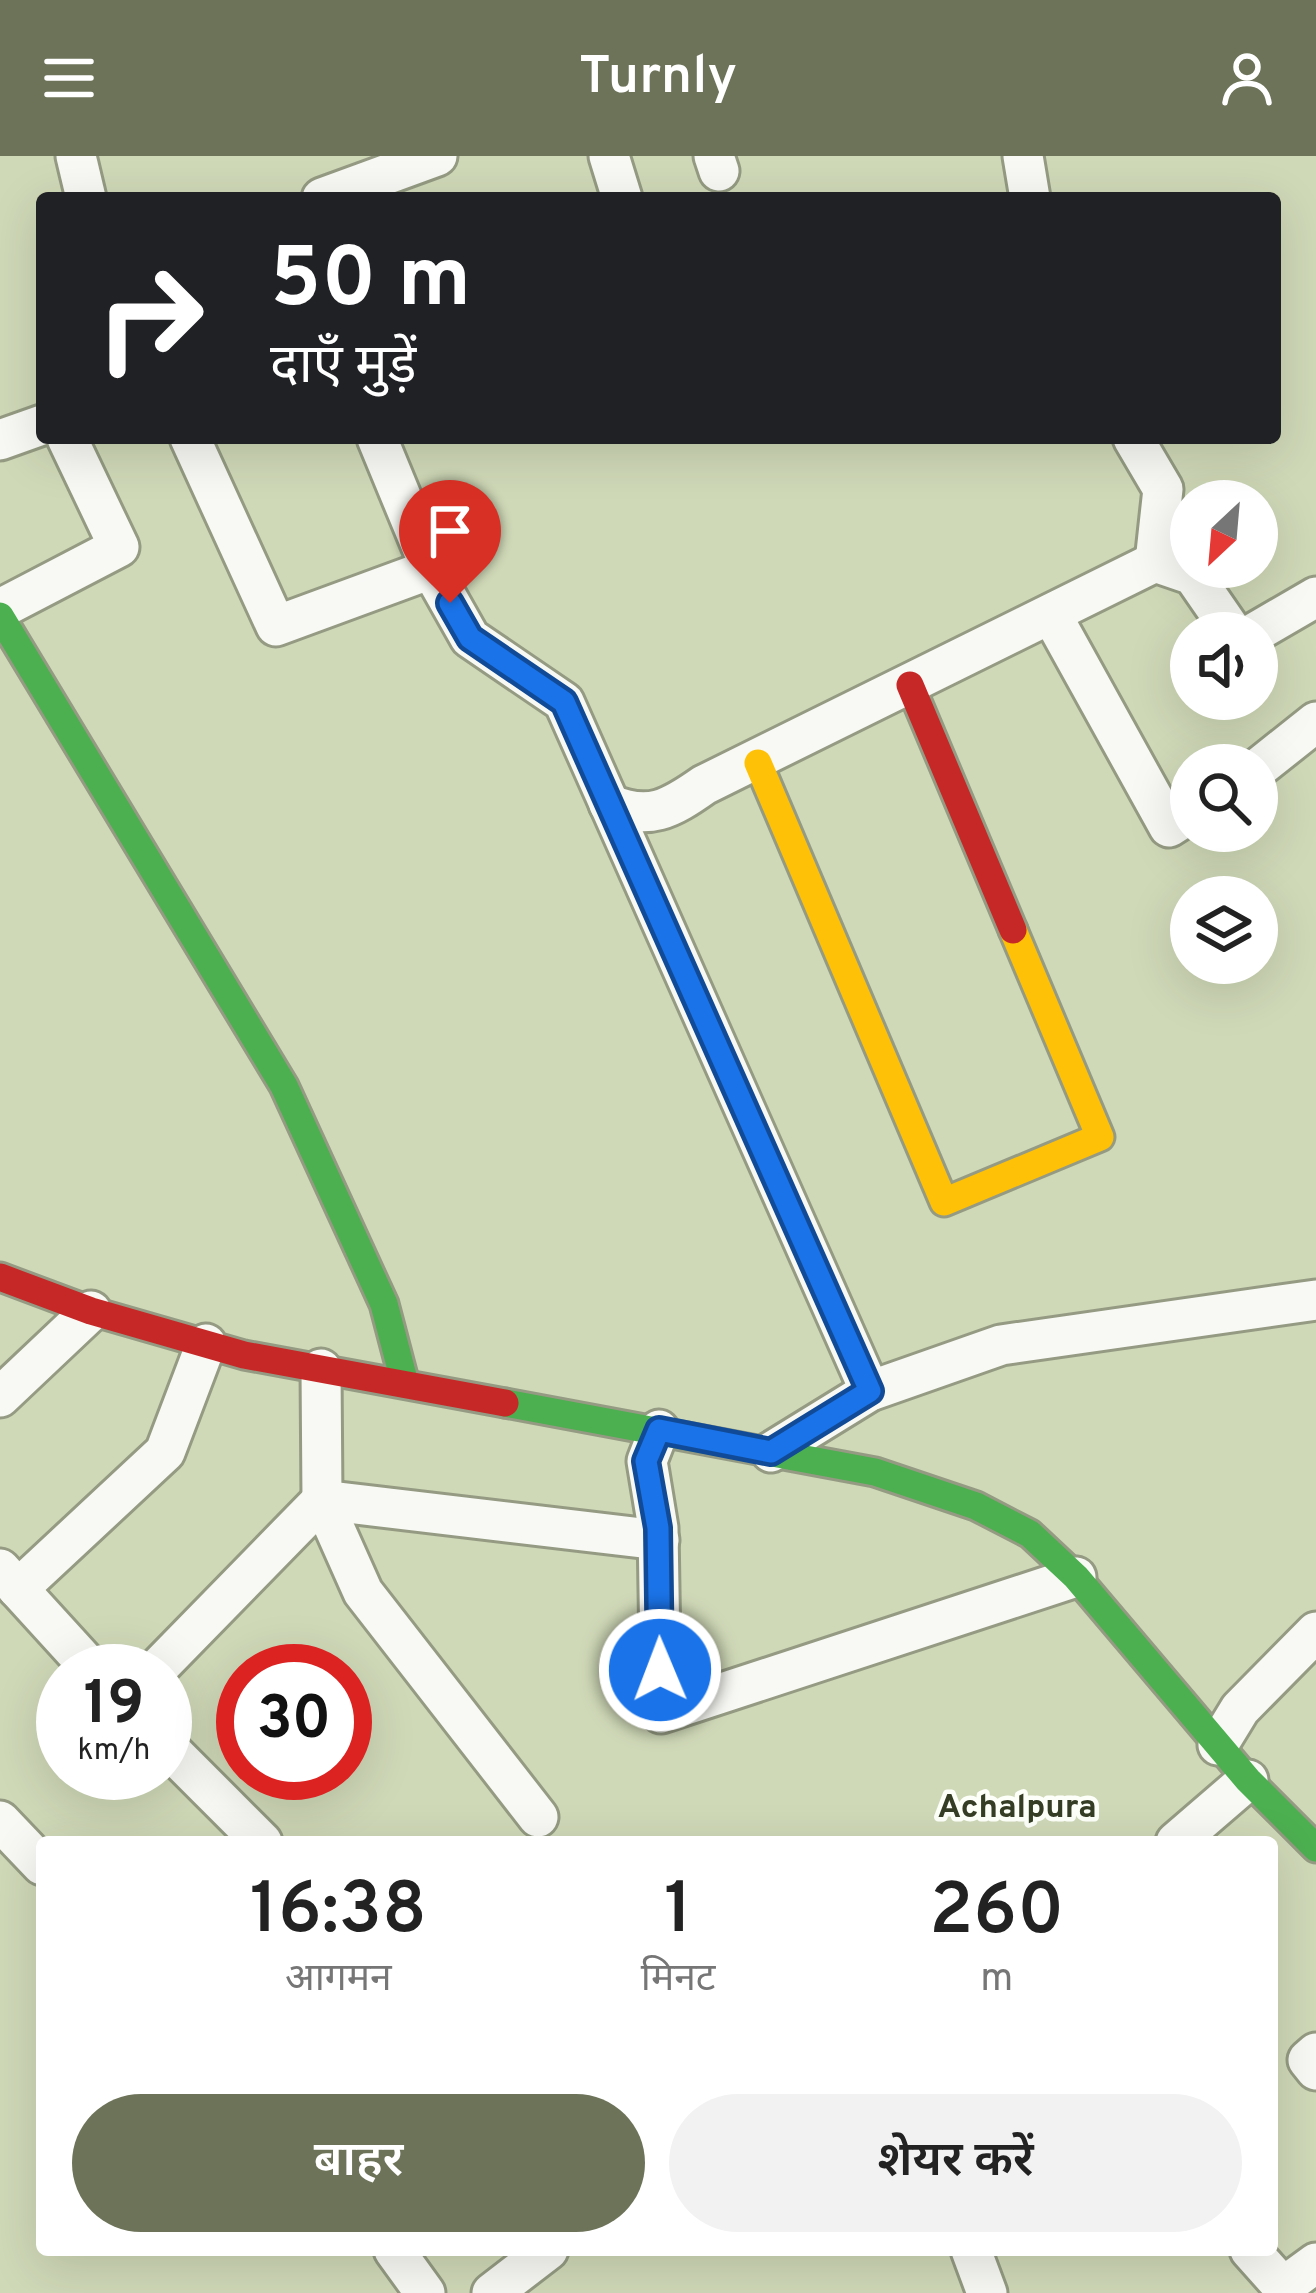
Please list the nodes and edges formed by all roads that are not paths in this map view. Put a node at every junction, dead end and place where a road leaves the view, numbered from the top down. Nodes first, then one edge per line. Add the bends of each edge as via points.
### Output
1 (76, 156) edge
2 (436, 156) edge
3 (609, 156) edge
4 (1023, 156) edge
5 (85, 192) edge
6 (338, 192) edge
7 (620, 192) edge
8 (1029, 192) edge
9 (36, 426) edge
10 (0, 440) edge
11 (71, 444) edge
12 (193, 444) edge
13 (379, 444) edge
14 (1137, 444) edge
15 (1155, 562) junction
16 (431, 568) junction
17 (1316, 597) edge
18 (0, 612) edge
19 (1219, 612) edge
20 (1051, 614) junction
21 (1278, 619) edge
22 (910, 686) junction
23 (1316, 722) edge
24 (1278, 752) edge
25 (758, 763) junction
26 (609, 804) junction
27 (1170, 826) edge
28 (0, 1276) edge
29 (1316, 1300) edge
30 (91, 1311) junction
31 (206, 1344) junction
32 (321, 1369) junction
33 (405, 1384) junction
34 (870, 1391) junction
35 (0, 1397) edge
36 (659, 1430) junction
37 (771, 1452) junction
38 (322, 1500) junction
39 (658, 1540) junction
40 (1076, 1577) junction
41 (9, 1579) edge
42 (1316, 1632) edge
43 (68, 1644) edge
44 (181, 1644) edge
45 (1218, 1745) junction
46 (192, 1777) edge
47 (1248, 1780) junction
48 (538, 1817) dead end
49 (1, 1824) edge
50 (240, 1835) edge
51 (1183, 1836) edge
52 (1316, 1849) edge
53 (36, 1858) edge
54 (1316, 2053) edge
55 (1316, 2070) edge
56 (398, 2256) edge
57 (540, 2256) edge
58 (973, 2256) edge
59 (1255, 2256) edge
60 (1316, 2263) edge
61 (425, 2293) edge
62 (492, 2293) edge
63 (987, 2293) edge

1 - 5 street
2 - 6 street
3 - 7 street
4 - 8 street
9 - 10 street
11 - 18 street via 119,547
12 - 16 street via 275,626
13 - 16 street
14 - 15 street via 1163,489
15 - 19 street via 1193,575
15 - 20 street
16 - 26 street via 470,638 564,702
17 - 21 street
18 - 33 street via 284,1085 384,1304
20 - 22 street
20 - 27 street
22 - 25 street
22 - 25 street via 1100,1137 944,1202
23 - 24 street
25 - 26 street via 704,785 665,813 631,814
26 - 34 street
28 - 30 street
29 - 34 street via 1001,1345
30 - 31 street
30 - 35 street
31 - 32 street
31 - 41 street via 165,1453
32 - 33 street
32 - 38 street
33 - 36 street
34 - 37 street
36 - 37 street
36 - 39 street via 646,1461
37 - 40 street via 875,1472 976,1506 1030,1534
38 - 39 street
38 - 44 street
38 - 48 street via 363,1592
39 - 40 street via 661,1713
40 - 45 street
41 - 43 street
42 - 45 street via 1240,1709
45 - 47 street
46 - 50 street
47 - 51 street
47 - 52 street
49 - 53 street
54 - 55 street via 1308,2060
56 - 61 street
57 - 62 street
58 - 63 street
59 - 60 street via 1283,2287

